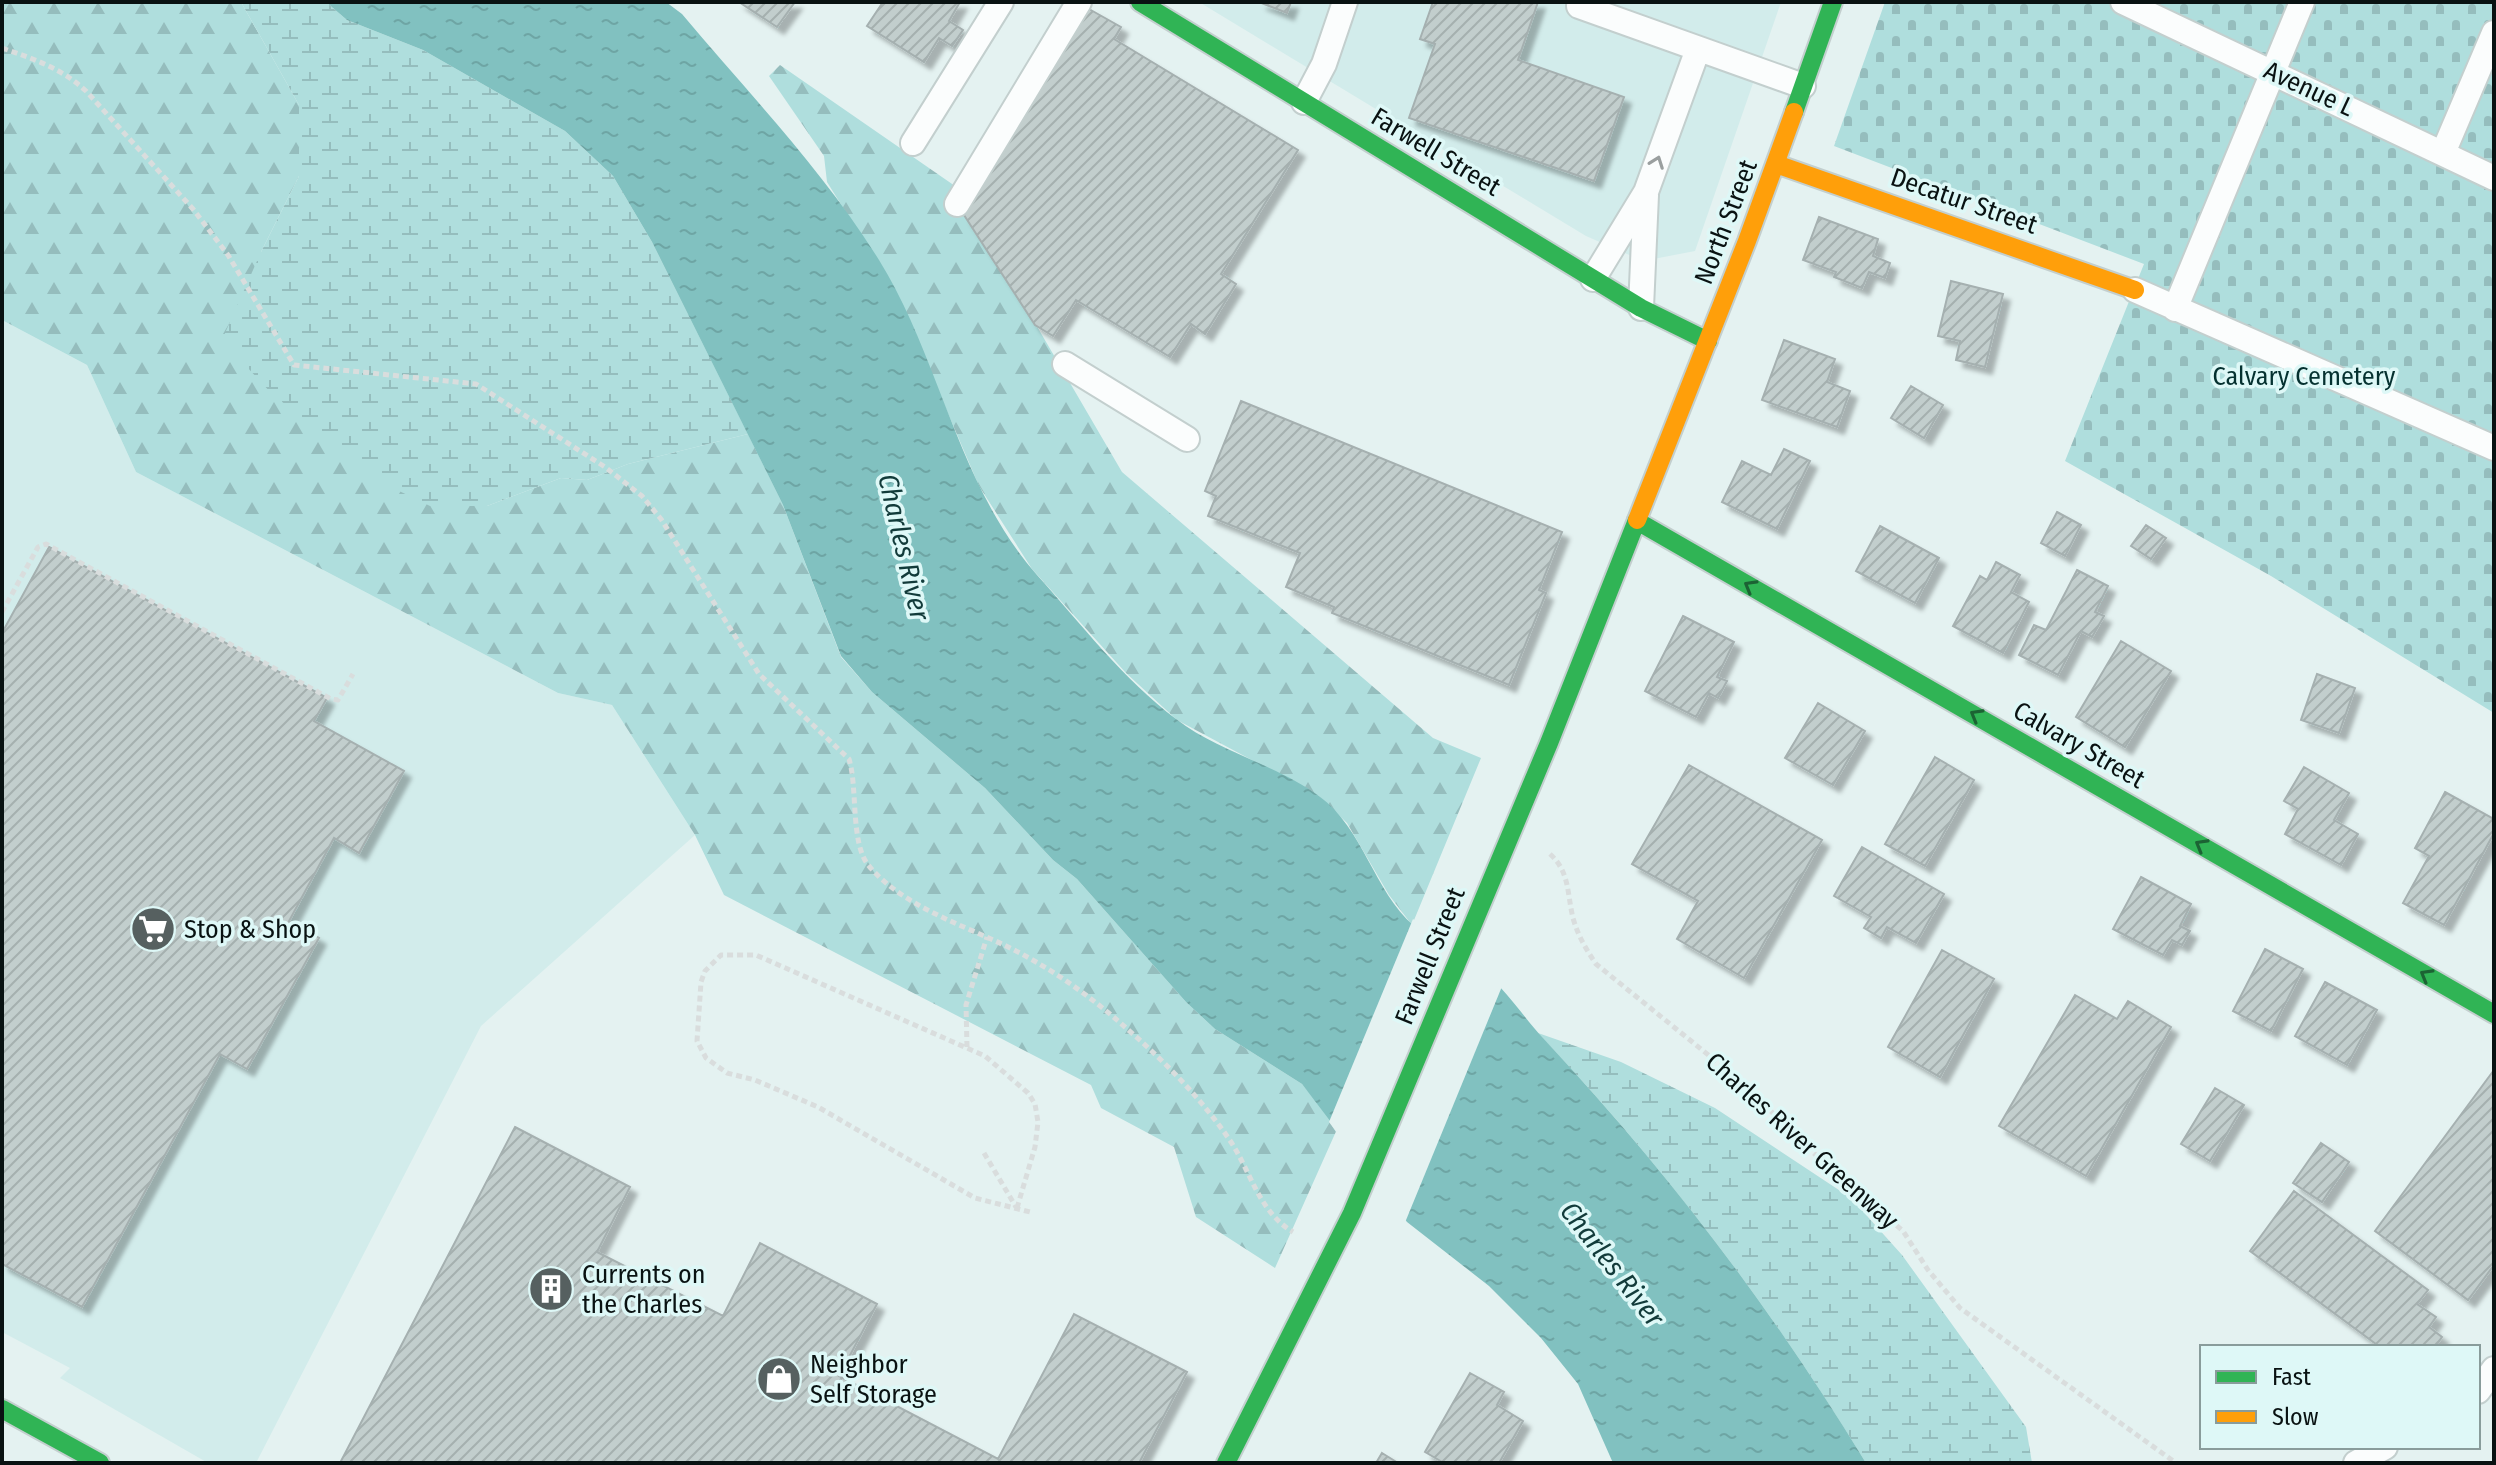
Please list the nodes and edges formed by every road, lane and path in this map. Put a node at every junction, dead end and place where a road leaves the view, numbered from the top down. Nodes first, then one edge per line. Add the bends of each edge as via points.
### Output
1 (1001, 2) edge
2 (1079, 2) edge
3 (1140, 2) edge
4 (1345, 2) edge
5 (1833, 2) edge
6 (2123, 2) edge
7 (2302, 2) edge
8 (1579, 6) dead end
9 (2494, 33) edge
10 (2, 48) edge
11 (1698, 49) junction
12 (2271, 71) junction
13 (1803, 86) junction
14 (1304, 102) junction
15 (913, 143) dead end
16 (2443, 153) junction
17 (1776, 164) junction
18 (2494, 178) edge
19 (1646, 192) junction
20 (957, 204) dead end
21 (1593, 279) junction
22 (2135, 290) joint
23 (1641, 308) junction
24 (2175, 309) junction
25 (1708, 341) junction
26 (1065, 364) dead end
27 (1187, 439) dead end
28 (2494, 448) edge
29 (1662, 459) joint
30 (1637, 521) junction
31 (2, 612) edge
32 (353, 674) dead end
33 (1545, 850) dead end
34 (987, 937) junction
35 (2494, 1014) edge
36 (967, 1047) junction
37 (984, 1153) dead end
38 (1017, 1208) junction
39 (1030, 1212) dead end
40 (1293, 1232) dead end
41 (2494, 1369) edge
42 (2480, 1388) edge
43 (2, 1409) edge
44 (2381, 1449) edge
45 (100, 1463) edge
46 (1226, 1463) edge
47 (2176, 1463) edge
48 (2356, 1463) edge

1 - 15 lane
2 - 20 lane
3 - 14 street, Farwell Street
4 - 14 lane
5 - 13 street, North Street
6 - 12 lane, Avenue L
7 - 12 lane
8 - 11 lane
9 - 16 lane
10 - 34 path via 47,64 86,91 228,255 294,365 476,384 642,496 759,674 849,759 865,861 907,898
11 - 13 lane
19 -> 11 lane
12 - 16 lane, Avenue L
12 - 24 lane
13 - 17 street, North Street
14 - 21 street, Farwell Street
16 - 18 lane, Avenue L
17 - 22 street, Decatur Street
17 - 25 street, North Street
19 - 21 lane
19 - 23 lane
21 - 23 street, Farwell Street
22 - 24 lane
23 - 25 street, Farwell Street
24 - 28 lane
25 - 29 street, North Street
26 - 27 lane
29 - 30 street, Farwell Street
35 -> 30 street, Calvary Street
30 - 46 street, Farwell Street via 1352,1213
31 - 32 path via 38,547 46,544 331,699 338,700
33 - 47 path, Charles River Greenway via 1560,863 1581,942 1596,964 1738,1079 1903,1231 1960,1308
34 - 36 path via 966,1005
34 - 40 path via 1046,967 1155,1054 1229,1139 1270,1215
36 - 38 path via 985,1056 1035,1104 1035,1147
36 - 38 path via 756,955 721,955 701,982 697,1041 706,1058 727,1073 818,1107 975,1198
37 - 38 path
38 - 39 path
41 - 42 lane
43 - 45 street
44 - 48 lane

